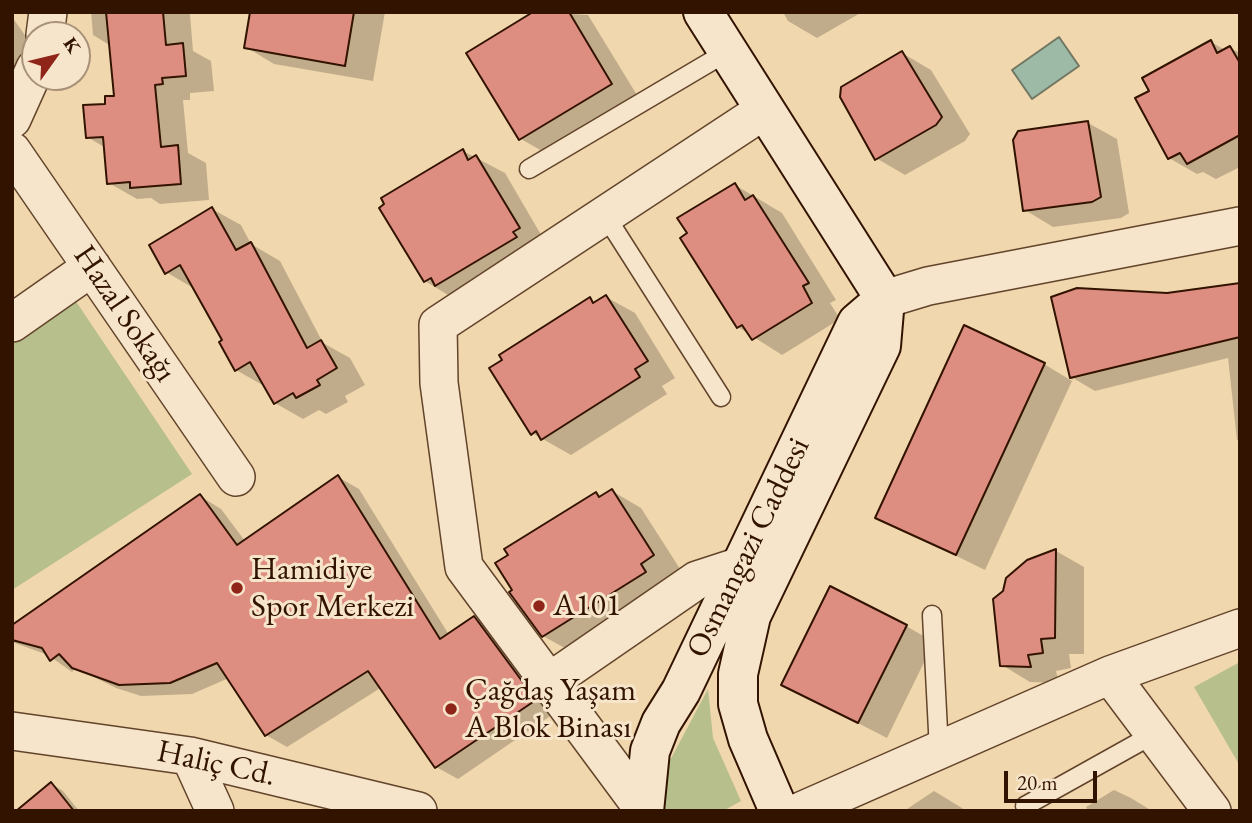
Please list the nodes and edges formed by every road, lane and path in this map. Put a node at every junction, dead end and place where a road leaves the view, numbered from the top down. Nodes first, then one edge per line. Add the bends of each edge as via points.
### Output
1 (703, 12) edge
2 (727, 52) junction
3 (25, 91) edge
4 (763, 111) junction
5 (12, 119) edge
6 (12, 151) edge
7 (529, 169) dead end
8 (606, 215) junction
9 (1240, 226) edge
10 (92, 267) junction
11 (885, 299) junction
12 (12, 323) edge
13 (721, 397) dead end
14 (236, 477) dead end
15 (740, 566) junction
16 (932, 615) dead end
17 (1240, 628) edge
18 (1110, 675) junction
19 (549, 682) junction
20 (12, 731) edge
21 (1154, 734) junction
22 (939, 750) junction
23 (190, 755) junction
24 (1025, 806) dead end
25 (215, 811) edge
26 (418, 811) edge
27 (644, 811) edge
28 (779, 811) edge
29 (801, 811) edge
30 (1212, 811) edge

1 - 2 street
2 - 4 street
2 - 7 lane
3 - 5 street
4 - 8 street
4 - 11 street
6 - 10 street, Hazal Sokağı
8 - 13 lane
8 - 19 street via 438,325 439,383 464,567
9 - 11 street via 928,286
10 - 12 street
10 - 14 street, Hazal Sokağı
11 - 15 street, Osmangazi Caddesi via 857,323
11 - 28 street via 881,346 751,616 738,674 738,704 747,739
15 - 19 street via 697,580
15 - 27 street, Osmangazi Caddesi via 650,751
16 - 22 lane
17 - 18 street
18 - 21 street
18 - 22 street
19 - 27 street
20 - 23 street, Haliç Cd.
21 - 24 lane
21 - 30 street
22 - 29 street
23 - 25 street
23 - 26 street, Haliç Cd.

